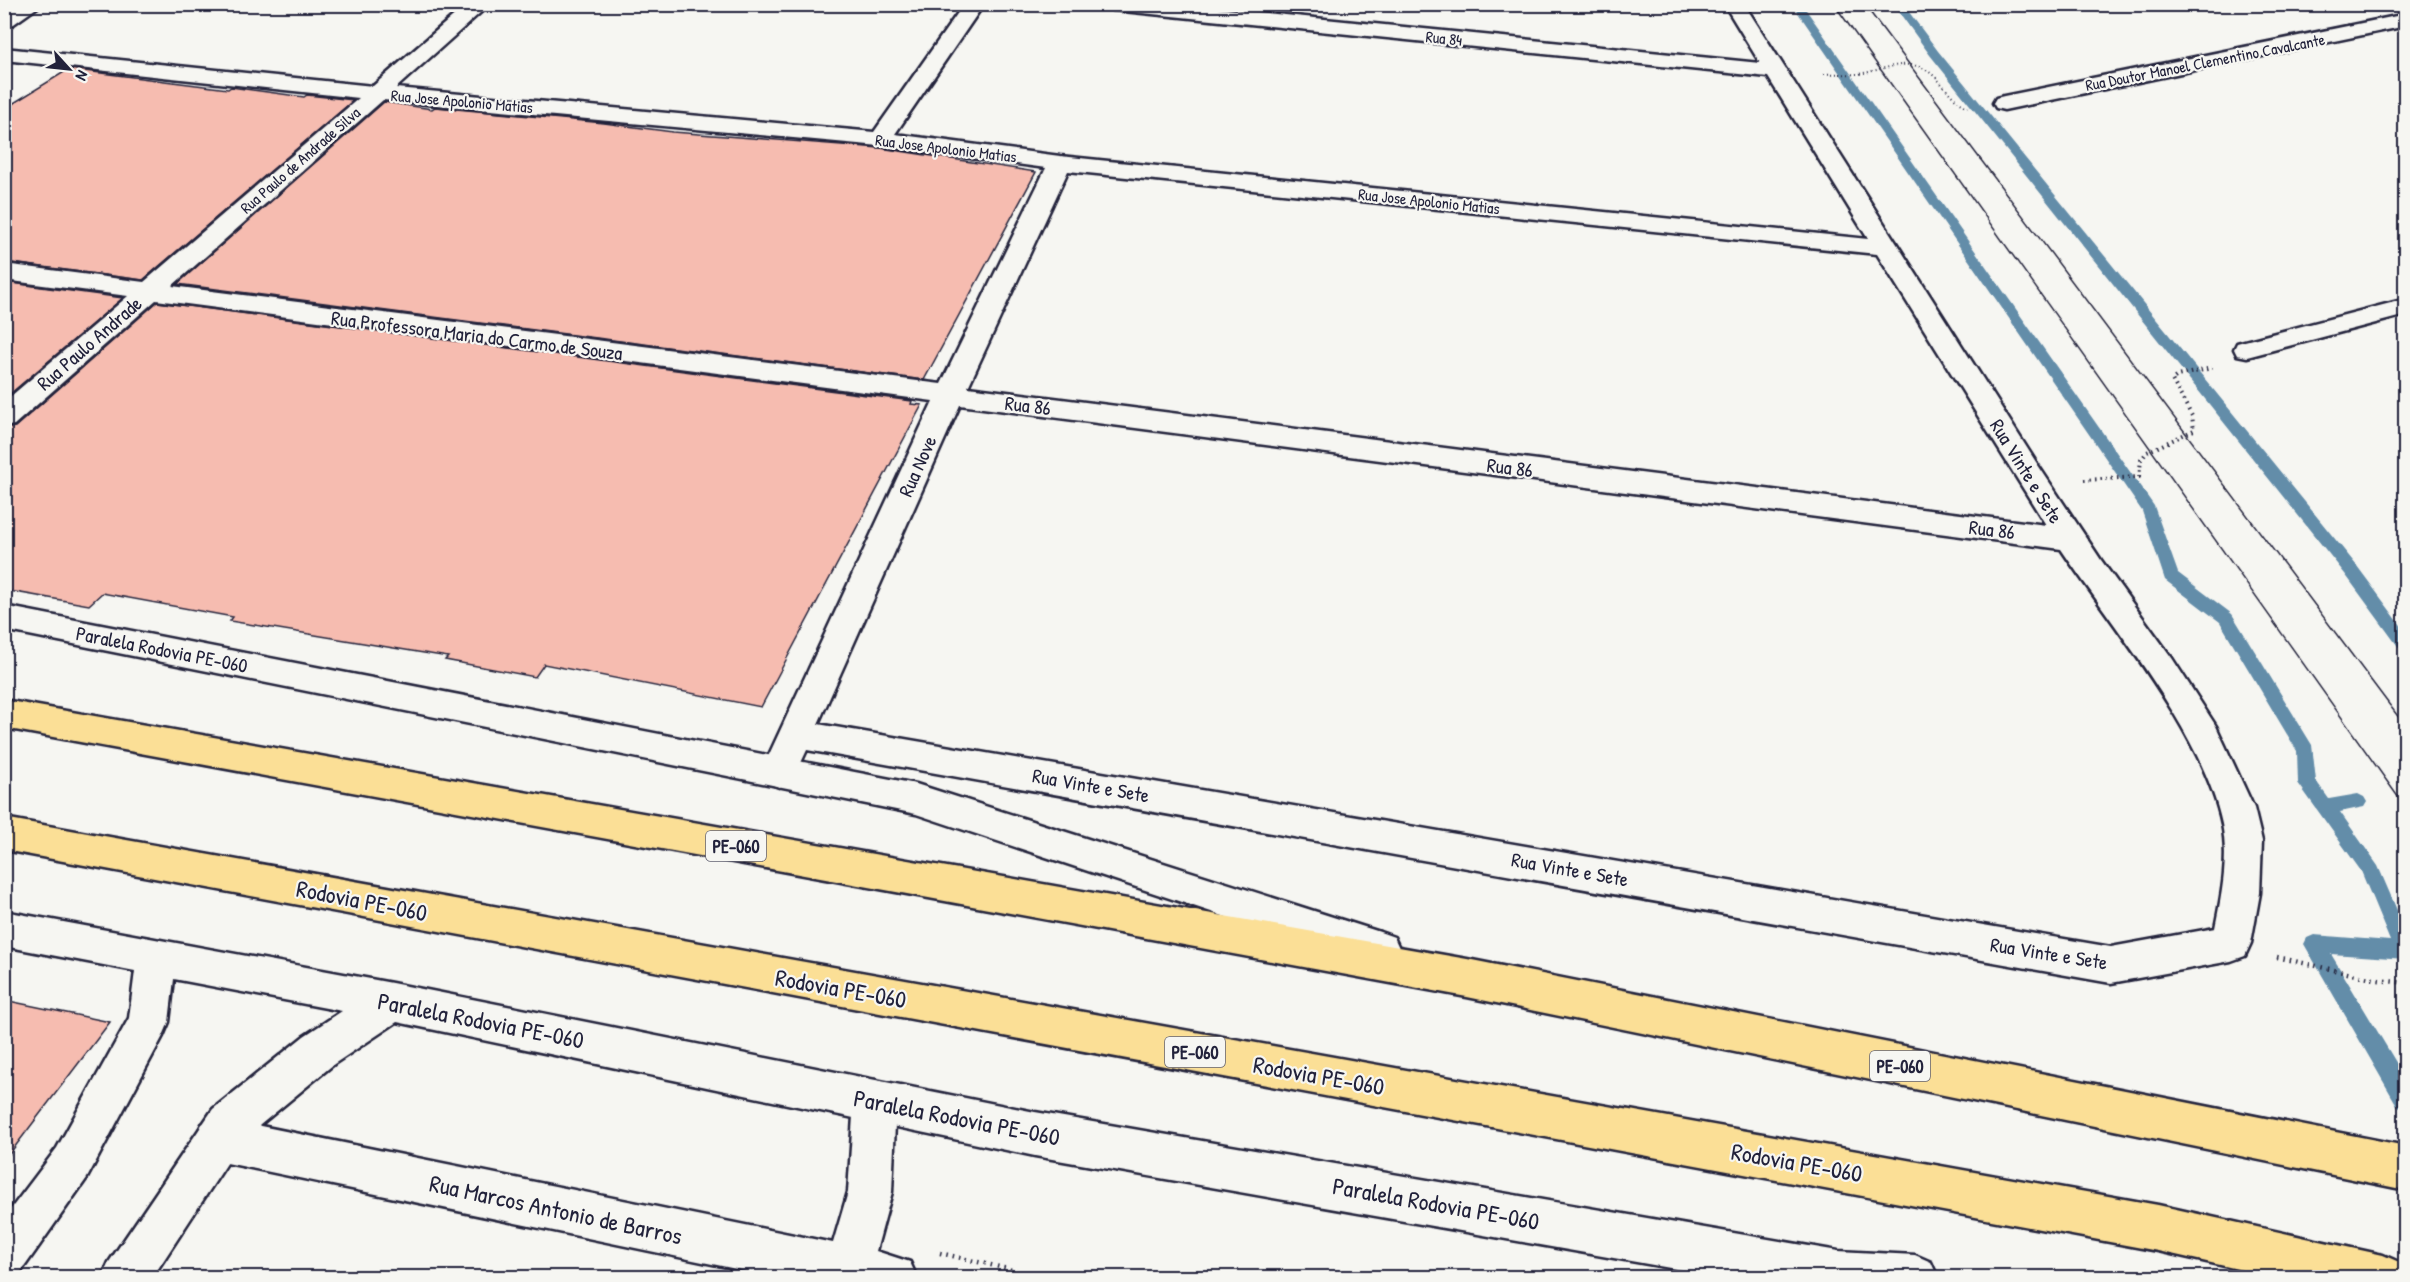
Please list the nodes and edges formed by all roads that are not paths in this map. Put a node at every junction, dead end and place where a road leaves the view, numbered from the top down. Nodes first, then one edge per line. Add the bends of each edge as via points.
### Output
1 (32, 4) edge
2 (480, 4) edge
3 (974, 4) edge
4 (1113, 4) edge
5 (1734, 4) edge
6 (2406, 20) edge
7 (4, 22) edge
8 (8, 57) edge
9 (1775, 71) junction
10 (378, 93) junction
11 (2004, 103) dead end
12 (880, 139) junction
13 (1060, 163) junction
14 (1887, 248) junction
15 (4, 272) edge
16 (147, 292) junction
17 (2406, 307) edge
18 (2247, 349) dead end
19 (950, 395) junction
20 (4, 418) edge
21 (2071, 539) junction
22 (4, 618) edge
23 (4, 714) edge
24 (797, 734) junction
25 (779, 772) junction
26 (4, 834) edge
27 (4, 928) edge
28 (156, 957) junction
29 (1467, 978) junction
30 (392, 1002) junction
31 (875, 1101) junction
32 (217, 1139) junction
33 (2406, 1168) edge
34 (4, 1257) edge
35 (849, 1267) junction
36 (125, 1278) edge
37 (894, 1278) edge
38 (1915, 1278) edge
39 (2383, 1278) edge

1 - 7 street
2 - 10 street, Rua Paulo de Andrade Silva
3 - 12 street
4 - 9 street, Rua 84
5 - 9 street, Rua Vinte e Sete
6 - 11 street, Rua Doutor Manoel Clementino Cavalcante
8 - 10 street, Rua Jose Apolonio Matias
9 - 14 street, Rua Vinte e Sete
10 - 12 street, Rua Jose Apolonio Matias
10 - 16 street, Rua Paulo de Andrade Silva
12 - 13 street, Rua Jose Apolonio Matias
13 - 14 street, Rua Jose Apolonio Matias
13 - 19 street, Rua Nove
14 - 21 street, Rua Vinte e Sete
15 - 16 street, Rua Professora Maria do Carmo de Souza
16 - 19 street, Rua Professora Maria do Carmo de Souza
16 - 20 street, Rua Paulo Andrade
17 - 18 street
19 - 21 street, Rua 86
19 - 24 street, Rua Nove
21 - 24 street, Rua Vinte e Sete via 2211,746 2237,811 2243,846 2243,884 2231,943 2111,964
22 - 25 street, Paralela Rodovia PE-060 / PE-060
23 - 29 highway, PE-060
24 - 25 street, Rua Nove
25 - 29 street, Paralela Rodovia PE-060 / PE-060 via 916,800
26 - 39 highway, Rodovia PE-060 / PE-060 via 2158,1228
27 - 28 street, Paralela Rodovia PE-060
28 - 30 street, Paralela Rodovia PE-060
28 - 34 street via 149,1022 72,1163
29 - 33 highway, PE-060
30 - 31 street, Paralela Rodovia PE-060
30 - 32 street via 319,1050 228,1124
31 - 35 street via 870,1192
31 - 38 street, Paralela Rodovia PE-060 via 1035,1134 1838,1274
32 - 35 street, Rua Marcos Antonio de Barros
32 - 36 street
35 - 37 street, Rua Marcos Antonio de Barros

